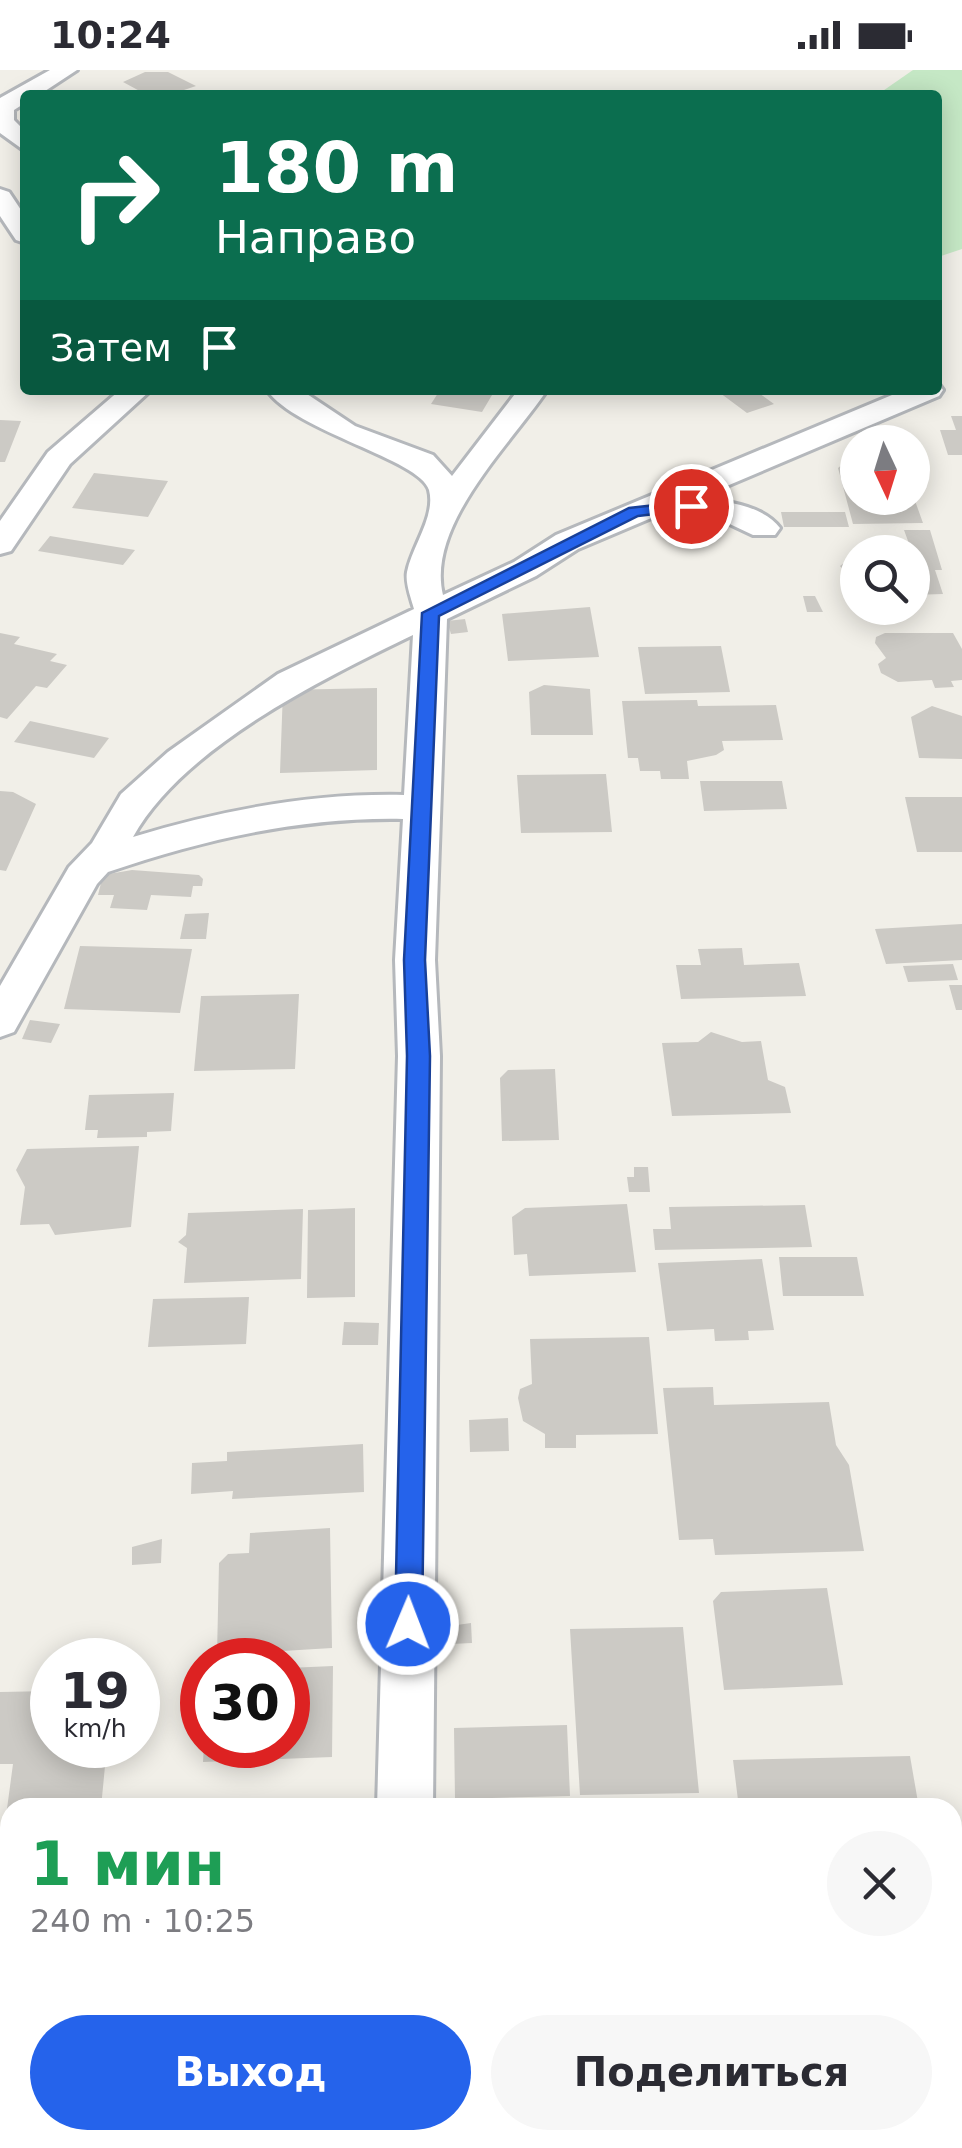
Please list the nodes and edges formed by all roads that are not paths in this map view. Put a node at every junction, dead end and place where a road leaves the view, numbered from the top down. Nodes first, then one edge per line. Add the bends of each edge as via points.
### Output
1 (66, 70) edge
2 (31, 90) edge
3 (20, 97) edge
4 (20, 139) edge
5 (0, 197) edge
6 (20, 228) edge
7 (127, 395) edge
8 (289, 395) edge
9 (530, 395) edge
10 (917, 395) edge
11 (445, 506) junction
12 (635, 511) junction
13 (764, 528) dead end
14 (0, 544) edge
15 (431, 613) junction
16 (421, 808) junction
17 (94, 863) junction
18 (0, 1022) edge
19 (405, 1798) edge

1 - 2 street
3 - 4 street via 2,107 2,122
5 - 6 street
7 - 14 street via 91,415
8 - 11 street via 345,432 422,460 444,486
9 - 11 street
10 - 12 street
11 - 15 street via 422,576
12 - 13 street via 723,509
12 - 15 street
15 - 16 street
15 - 17 street via 290,681 237,716 134,802
16 - 17 street via 302,808 222,822
16 - 19 street
17 - 18 street

